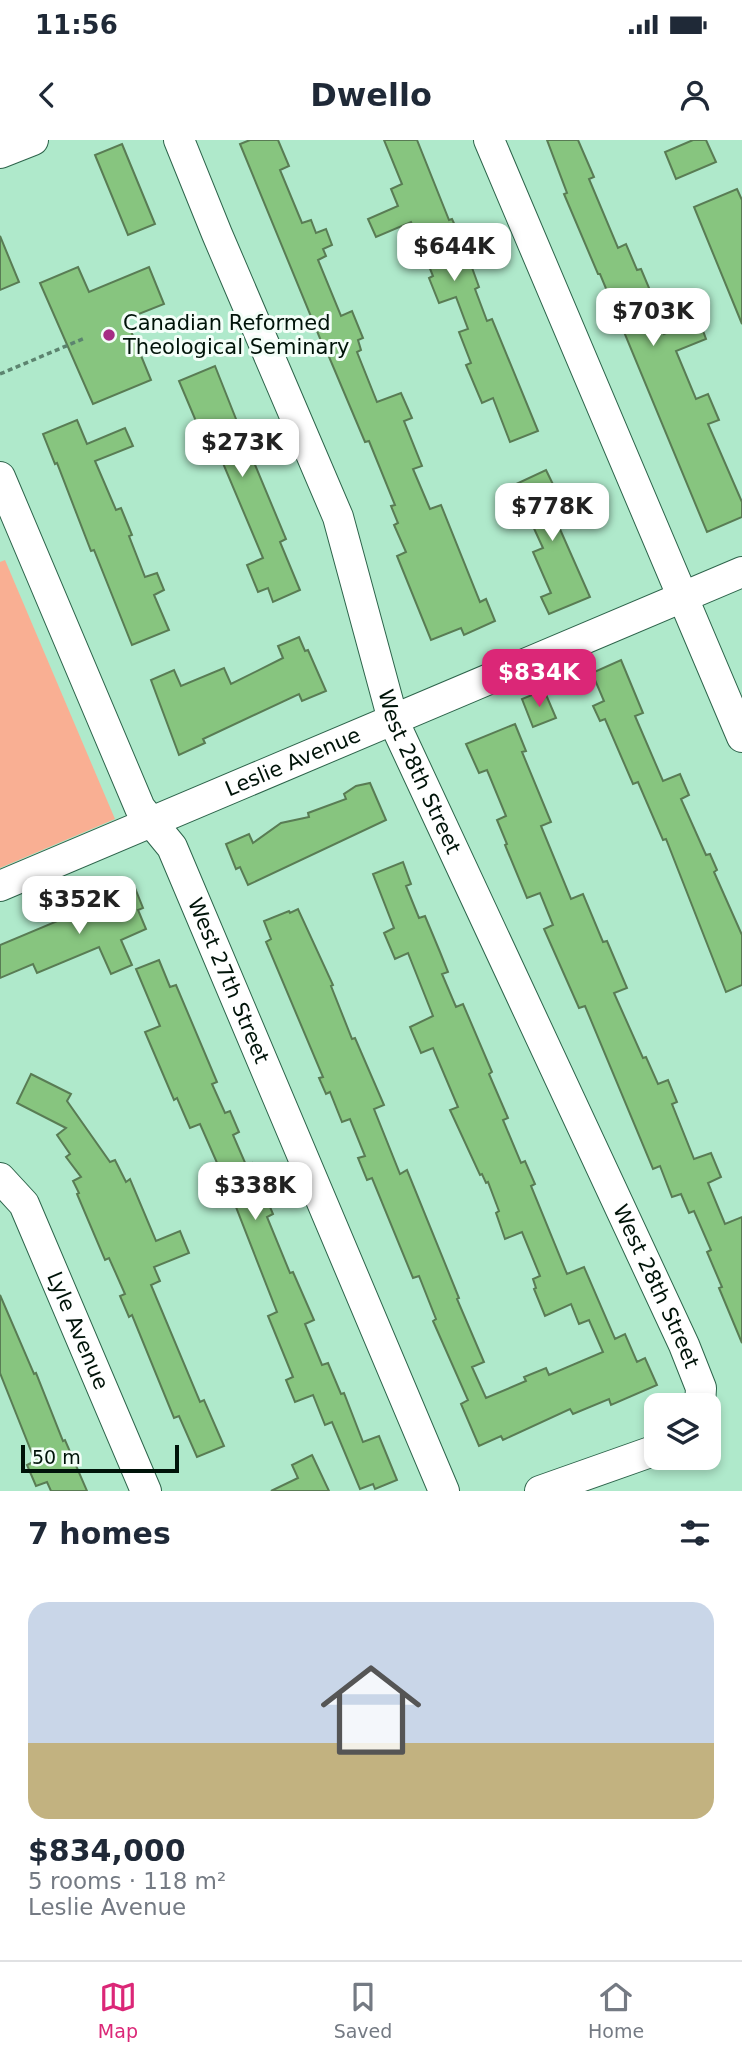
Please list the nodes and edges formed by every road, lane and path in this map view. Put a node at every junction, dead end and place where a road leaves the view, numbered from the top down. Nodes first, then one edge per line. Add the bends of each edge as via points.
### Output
1 (33, 140) edge
2 (179, 140) edge
3 (489, 140) edge
4 (0, 153) edge
5 (85, 338) dead end
6 (0, 374) edge
7 (0, 477) edge
8 (742, 572) edge
9 (682, 597) junction
10 (393, 720) junction
11 (742, 737) edge
12 (150, 821) junction
13 (0, 886) edge
14 (0, 1178) edge
15 (699, 1393) edge
16 (644, 1454) edge
17 (146, 1491) edge
18 (444, 1491) edge
19 (540, 1491) edge

1 - 4 street
2 - 10 street, West 28th Street via 338,517
3 - 9 street
5 - 6 path
7 - 12 street, West 27th Street via 140,808
8 - 9 street, Leslie Avenue
9 - 10 street, Leslie Avenue
9 - 11 street
10 - 12 street, Leslie Avenue
10 - 15 street, West 28th Street via 684,1345
12 - 13 street, Leslie Avenue
12 - 18 street, West 27th Street via 172,847
14 - 17 street, Lyle Avenue via 24,1204
16 - 19 street

